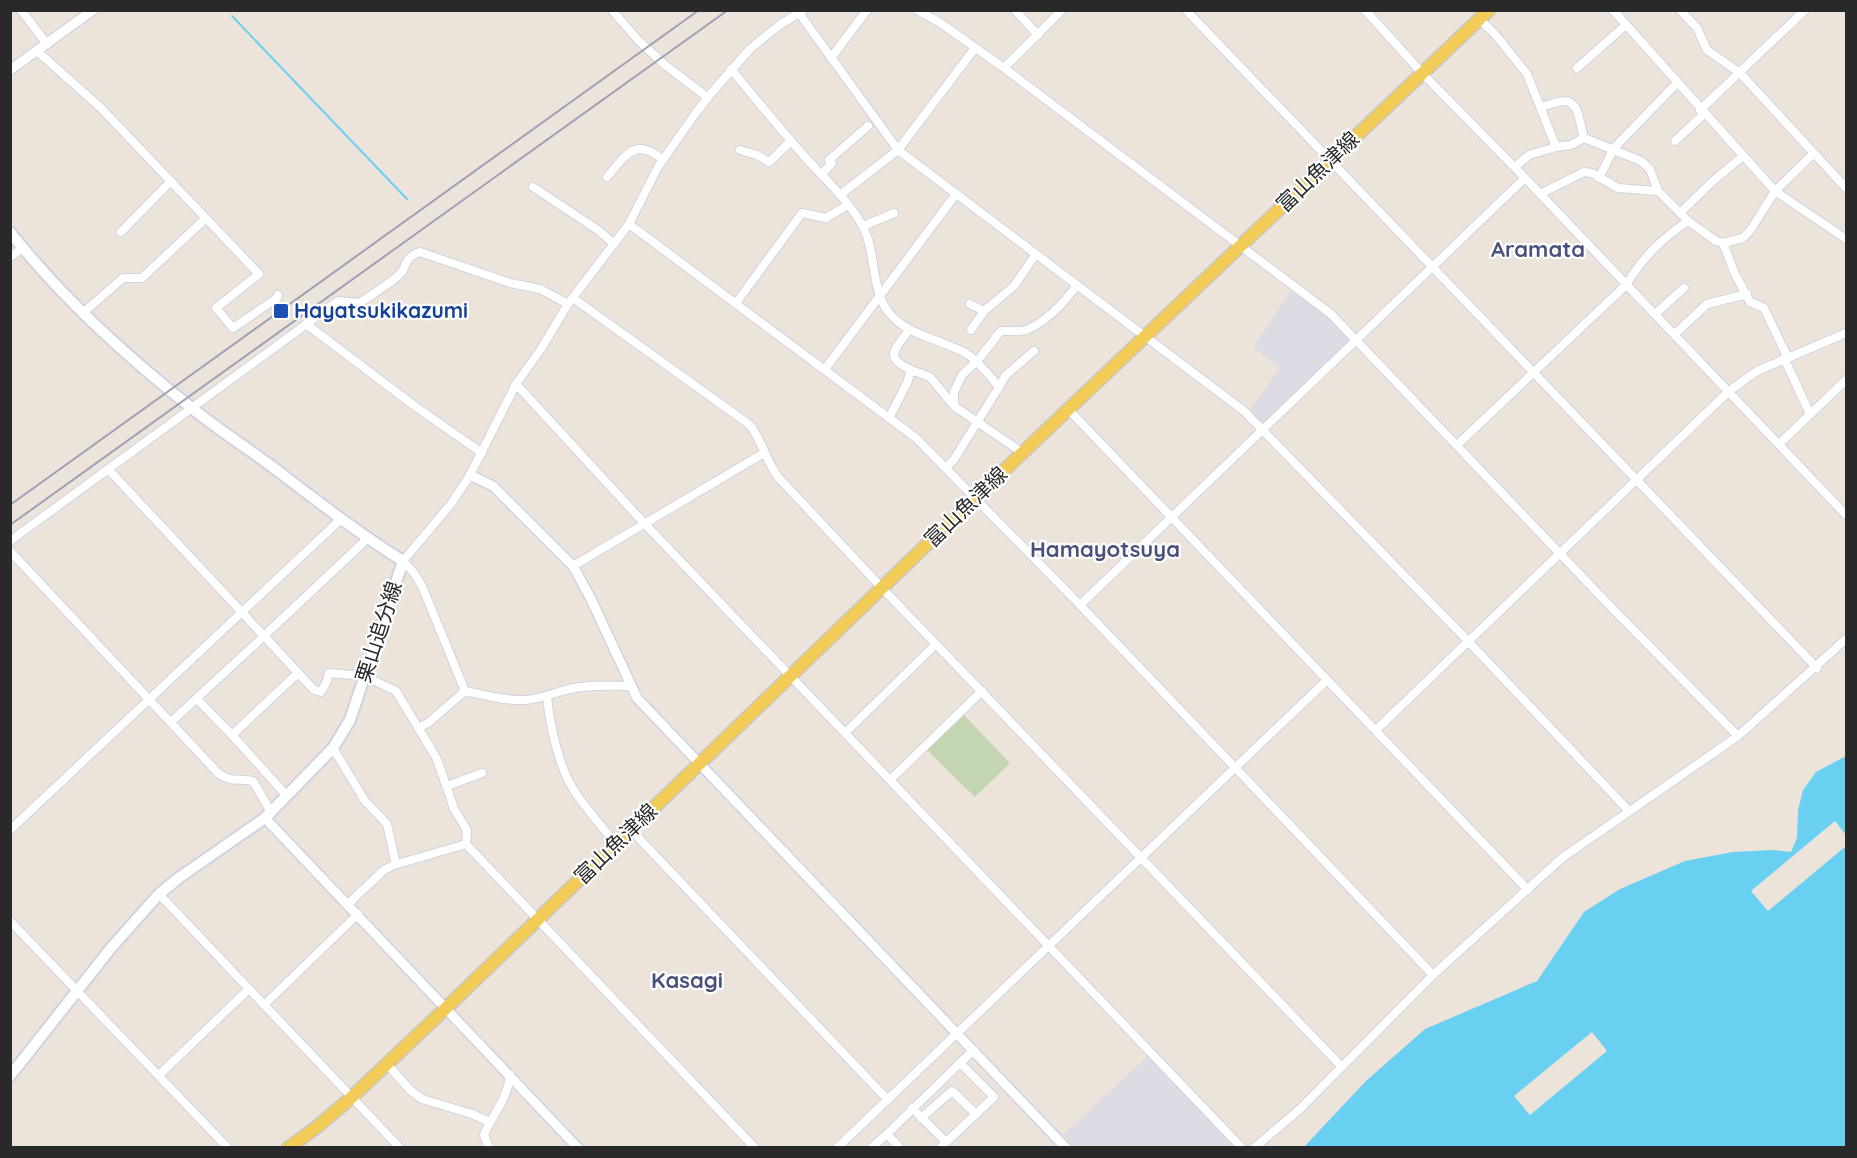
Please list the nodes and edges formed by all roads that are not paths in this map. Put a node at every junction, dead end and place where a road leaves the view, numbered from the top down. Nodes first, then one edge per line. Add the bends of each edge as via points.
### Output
1 (21, 10) edge
2 (93, 10) edge
3 (612, 10) edge
4 (867, 10) edge
5 (917, 10) edge
6 (1015, 10) edge
7 (1062, 10) edge
8 (1186, 10) edge
9 (1365, 10) edge
10 (1612, 10) edge
11 (1680, 10) edge
12 (1805, 10) edge
13 (801, 12) edge
14 (1484, 15) edge
15 (1626, 25) junction
16 (1038, 35) junction
17 (47, 44) junction
18 (975, 48) junction
19 (38, 51) junction
20 (831, 58) junction
21 (1004, 68) junction
22 (1576, 68) dead end
23 (731, 69) junction
24 (10, 70) edge
25 (1422, 73) junction
26 (1740, 74) junction
27 (1677, 83) junction
28 (707, 97) junction
29 (1540, 107) junction
30 (1702, 112) junction
31 (868, 126) dead end
32 (1584, 138) junction
33 (791, 141) junction
34 (1675, 141) dead end
35 (1556, 147) junction
36 (1614, 148) junction
37 (740, 150) dead end
38 (898, 150) junction
39 (1814, 153) junction
40 (1743, 156) junction
41 (663, 160) junction
42 (1329, 160) junction
43 (1515, 167) junction
44 (821, 175) junction
45 (607, 177) dead end
46 (1599, 177) junction
47 (1526, 178) junction
48 (171, 182) junction
49 (533, 187) dead end
50 (1846, 188) edge
51 (1775, 190) junction
52 (1658, 191) junction
53 (956, 194) junction
54 (1540, 194) junction
55 (840, 195) junction
56 (848, 205) junction
57 (894, 213) dead end
58 (1680, 213) junction
59 (206, 219) junction
60 (1688, 221) junction
61 (629, 224) junction
62 (862, 226) junction
63 (10, 232) edge
64 (121, 232) dead end
65 (1846, 239) edge
66 (1723, 243) junction
67 (614, 244) junction
68 (1241, 247) junction
69 (22, 248) junction
70 (1036, 254) junction
71 (10, 257) edge
72 (1431, 267) junction
73 (1077, 285) junction
74 (1626, 285) junction
75 (1684, 288) dead end
76 (880, 294) junction
77 (1747, 294) junction
78 (278, 295) dead end
79 (570, 301) junction
80 (736, 303) junction
81 (970, 304) dead end
82 (984, 311) junction
83 (84, 312) junction
84 (1655, 314) junction
85 (306, 324) junction
86 (909, 330) junction
87 (971, 330) dead end
88 (1846, 333) edge
89 (1675, 334) junction
90 (1145, 335) junction
91 (1356, 339) junction
92 (1034, 351) dead end
93 (1786, 357) junction
94 (976, 361) junction
95 (825, 369) junction
96 (912, 370) junction
97 (1533, 373) junction
98 (1846, 380) edge
99 (516, 384) junction
100 (999, 387) junction
101 (1729, 391) junction
102 (954, 406) junction
103 (190, 408) junction
104 (1070, 410) junction
105 (1810, 414) junction
106 (889, 418) junction
107 (977, 423) junction
108 (1263, 429) junction
109 (1779, 444) junction
110 (1457, 445) junction
111 (482, 453) junction
112 (765, 453) junction
113 (1023, 453) junction
114 (946, 467) junction
115 (108, 469) junction
116 (470, 475) junction
117 (1636, 480) junction
118 (975, 497) junction
119 (1846, 515) edge
120 (1172, 517) junction
121 (341, 519) junction
122 (644, 523) junction
123 (368, 538) junction
124 (10, 541) edge
125 (10, 551) edge
126 (1561, 553) junction
127 (403, 561) junction
128 (573, 566) junction
129 (882, 588) junction
130 (1080, 605) junction
131 (241, 612) junction
132 (264, 636) junction
133 (1846, 639) edge
134 (1468, 641) junction
135 (936, 644) junction
136 (1816, 668) junction
137 (297, 674) junction
138 (364, 676) junction
139 (792, 676) junction
140 (1327, 680) junction
141 (631, 686) junction
142 (465, 691) junction
143 (982, 691) junction
144 (547, 697) junction
145 (149, 699) junction
146 (196, 699) junction
147 (171, 722) junction
148 (418, 728) junction
149 (1377, 730) junction
150 (846, 732) junction
151 (232, 735) junction
152 (1738, 736) junction
153 (333, 748) junction
154 (701, 764) junction
155 (1236, 769) junction
156 (482, 773) dead end
157 (891, 779) junction
158 (447, 786) junction
159 (287, 796) junction
160 (1629, 811) junction
161 (268, 815) junction
162 (10, 830) edge
163 (631, 830) junction
164 (615, 843) junction
165 (466, 844) junction
166 (1142, 858) junction
167 (396, 864) junction
168 (1528, 890) junction
169 (159, 894) junction
170 (348, 904) junction
171 (358, 914) junction
172 (537, 920) junction
173 (10, 921) edge
174 (1050, 945) junction
175 (1433, 975) junction
176 (249, 989) junction
177 (77, 991) junction
178 (264, 1005) junction
179 (446, 1008) junction
180 (957, 1032) junction
181 (974, 1050) junction
182 (960, 1063) junction
183 (387, 1064) junction
184 (1341, 1066) junction
185 (159, 1075) junction
186 (510, 1075) junction
187 (10, 1076) edge
188 (941, 1080) junction
189 (952, 1090) junction
190 (352, 1097) junction
191 (888, 1100) junction
192 (912, 1108) junction
193 (976, 1114) junction
194 (921, 1118) junction
195 (490, 1122) junction
196 (886, 1134) junction
197 (943, 1145) edge
198 (228, 1148) edge
199 (288, 1148) edge
200 (400, 1148) edge
201 (489, 1148) edge
202 (578, 1148) edge
203 (755, 1148) edge
204 (837, 1148) edge
205 (871, 1148) edge
206 (900, 1148) edge
207 (1066, 1148) edge
208 (1242, 1148) edge
209 (1254, 1148) edge

1 - 17 street
2 - 17 street
3 - 28 street via 665,65
4 - 20 street
5 - 18 street
6 - 16 street
7 - 16 street
8 - 42 street
9 - 25 street
10 - 15 street
11 - 26 street via 1697,28 1707,50
12 - 26 street
13 - 20 street
13 - 23 street
14 - 25 main road, 富山魚津線
14 - 29 street via 1527,74
15 - 22 street
15 - 27 street
16 - 21 street
17 - 19 street
18 - 21 street
18 - 38 street
19 - 24 street
19 - 48 street via 102,108
20 - 38 street
21 - 68 street
23 - 28 street
23 - 33 street
25 - 42 main road, 富山魚津線
25 - 43 street
26 - 30 street
26 - 39 street
27 - 30 street
27 - 36 street
28 - 41 street
29 - 32 street via 1571,103 1578,111
29 - 35 street
30 - 34 street
30 - 40 street
31 - 44 street via 829,160 832,163
32 - 35 street
32 - 36 street
33 - 37 street via 769,162
33 - 44 street
35 - 43 street via 1529,155
36 - 46 street
36 - 52 street via 1650,169
38 - 53 street
38 - 55 street
39 - 50 street
39 - 51 street
40 - 51 street
40 - 58 street
41 - 45 street via 652,151 637,148 629,151
41 - 61 street
42 - 68 main road, 富山魚津線
42 - 72 street
43 - 47 street
44 - 55 street
46 - 52 street via 1618,188
46 - 54 street via 1584,172
47 - 54 street
47 - 72 street
48 - 59 street
48 - 64 street
49 - 67 street
51 - 65 street
51 - 66 street via 1750,231 1743,238
52 - 58 street
53 - 70 street
53 - 76 street
54 - 74 street
55 - 56 street
56 - 62 street
56 - 80 street via 826,218 802,213
57 - 62 street
58 - 60 street
59 - 78 street via 259,274 216,308 233,328
59 - 83 street via 142,278 123,278
60 - 66 street
60 - 74 street via 1663,238
61 - 67 street
61 - 80 street
62 - 76 street via 870,244
63 - 69 main road, 栗山追分線
66 - 77 street
67 - 79 street
68 - 90 main road, 富山魚津線
68 - 91 street via 1331,314
69 - 71 street
69 - 83 main road, 栗山追分線
70 - 73 street
70 - 82 street via 1014,286
72 - 91 street
72 - 97 street
73 - 90 street
73 - 94 street via 1047,318 1024,331 1001,331
74 - 84 street
74 - 97 street
75 - 84 street
76 - 86 street via 889,313
76 - 95 street
77 - 89 street via 1707,304
77 - 93 street via 1750,302 1764,308
79 - 85 street via 420,252 404,263 401,274 363,301 338,301
79 - 99 street
79 - 112 street via 750,425
80 - 95 street
81 - 82 street
82 - 87 street
83 - 103 main road, 栗山追分線
84 - 89 street
85 - 103 street
85 - 111 street
86 - 94 street
86 - 96 street via 893,357
88 - 93 street
89 - 101 street
90 - 104 main road, 富山魚津線
90 - 108 street
91 - 108 street
91 - 110 street
92 - 100 street via 1006,375
93 - 101 street via 1756,371
93 - 105 street
94 - 100 street
94 - 102 street via 962,375 954,392
95 - 106 street
96 - 102 street via 930,377
96 - 106 street
97 - 110 street
97 - 117 street
98 - 105 street
99 - 111 street
99 - 122 street
100 - 107 street
101 - 109 street
101 - 117 street
102 - 107 street
103 - 115 street
103 - 121 main road, 栗山追分線
104 - 113 main road, 富山魚津線
104 - 120 street
105 - 109 street
106 - 114 street
107 - 113 street
107 - 114 street
108 - 120 street
108 - 134 street
109 - 119 street
110 - 126 street
111 - 116 street
112 - 122 street
112 - 129 street via 778,477
113 - 118 main road, 富山魚津線
114 - 118 street
115 - 124 street
115 - 131 street
116 - 127 street
116 - 128 street via 493,486
117 - 126 street
117 - 136 street
118 - 129 main road, 富山魚津線
118 - 130 street
120 - 130 street
120 - 140 street
121 - 123 main road, 栗山追分線
121 - 131 street
122 - 128 street
122 - 139 street
123 - 127 main road, 栗山追分線
123 - 132 street
125 - 145 street
126 - 134 street
126 - 152 street
127 - 138 main road, 栗山追分線
127 - 142 street via 423,586
128 - 141 street
129 - 135 street
129 - 139 main road, 富山魚津線
130 - 155 street
131 - 132 street
131 - 145 street
132 - 137 street
132 - 146 street
133 - 136 street
134 - 149 street
134 - 160 street
135 - 143 street
135 - 150 street
136 - 152 street
137 - 138 street via 321,692 329,673
137 - 151 street
138 - 148 street via 396,691
138 - 153 main road, 栗山追分線 via 350,720
139 - 150 street
139 - 154 main road, 富山魚津線
140 - 149 street
140 - 155 street
141 - 144 street via 569,689
141 - 154 street via 637,698
142 - 144 street via 524,700
142 - 148 street
143 - 157 street
143 - 166 street
144 - 164 street via 556,748 571,786
145 - 147 street
145 - 162 street
146 - 147 street
146 - 151 street
147 - 161 street via 225,779 254,781
148 - 158 street via 437,759
149 - 168 street
150 - 157 street
151 - 159 street
152 - 160 street
153 - 159 main road, 栗山追分線
153 - 167 street via 365,801 387,824
154 - 163 main road, 富山魚津線
154 - 180 street
155 - 166 street
155 - 175 street
156 - 158 street
157 - 174 street
158 - 165 street via 454,809 467,830
159 - 161 main road, 栗山追分線
160 - 168 street via 1562,858
161 - 169 main road, 栗山追分線
161 - 170 street
163 - 164 main road, 富山魚津線
163 - 191 street
164 - 172 main road, 富山魚津線
165 - 167 street
165 - 172 street
166 - 174 street
166 - 184 street
167 - 170 street via 384,870
168 - 175 street
169 - 176 street
169 - 177 main road, 栗山追分線
170 - 171 street
171 - 178 street
171 - 179 street
172 - 179 main road, 富山魚津線
172 - 203 street
173 - 177 street
174 - 180 street
174 - 208 street
175 - 184 street
176 - 178 street
176 - 185 street
177 - 185 street
177 - 187 main road, 栗山追分線
178 - 190 street
179 - 183 main road, 富山魚津線
179 - 186 street
180 - 181 street
180 - 191 street
181 - 182 street
181 - 207 street
182 - 188 street
182 - 193 street via 994,1097
183 - 190 main road, 富山魚津線
183 - 195 street via 422,1099
184 - 209 street via 1300,1109
185 - 198 street
186 - 195 street via 500,1108
186 - 202 street
188 - 189 street
188 - 192 street
189 - 193 street
189 - 194 street
190 - 199 main road, 富山魚津線
190 - 200 street
191 - 204 street
192 - 194 street
192 - 196 street
193 - 197 street
194 - 197 street
195 - 201 street via 484,1135
196 - 205 street
196 - 206 street

